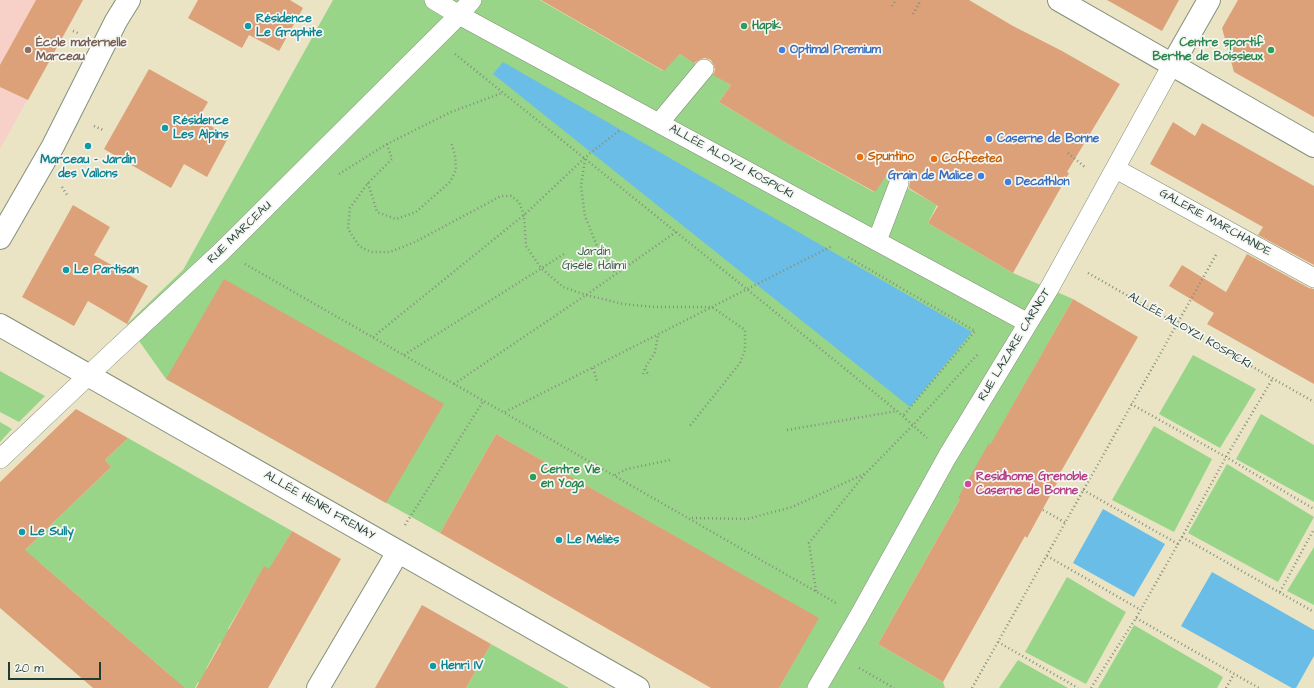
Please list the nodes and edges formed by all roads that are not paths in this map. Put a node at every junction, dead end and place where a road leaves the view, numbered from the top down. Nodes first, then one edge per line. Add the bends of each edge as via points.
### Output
1 (129, 0) edge
2 (434, 0) edge
3 (472, 0) edge
4 (1059, 0) edge
5 (1209, 0) edge
6 (460, 16) junction
7 (1172, 65) junction
8 (704, 69) dead end
9 (659, 123) junction
10 (1314, 146) edge
11 (1116, 169) junction
12 (899, 182) dead end
13 (3, 226) edge
14 (877, 242) junction
15 (1314, 278) edge
16 (1028, 323) junction
17 (0, 325) edge
18 (89, 375) junction
19 (0, 459) edge
20 (394, 550) junction
21 (318, 688) edge
22 (638, 688) edge
23 (817, 688) edge

1 - 13 street via 53,146
2 - 6 street, ALLÉE ALOYZI KOSPICKI
3 - 6 street, RUE MARCEAU
4 - 7 street
5 - 7 street, RUE LAZARE CARNOT
6 - 9 street, ALLÉE ALOYZI KOSPICKI
6 - 18 street, RUE MARCEAU via 222,251
7 - 10 street
7 - 11 street, RUE LAZARE CARNOT
8 - 9 street
9 - 14 street, ALLÉE ALOYZI KOSPICKI
11 - 15 street, GALERIE MARCHANDE
11 - 16 street, RUE LAZARE CARNOT
12 - 14 street
14 - 16 street, ALLÉE ALOYZI KOSPICKI
16 - 23 street, RUE LAZARE CARNOT via 947,457
17 - 18 street, ALLÉE HENRI FRENAY
18 - 19 street, RUE MARCEAU
18 - 20 street, ALLÉE HENRI FRENAY
20 - 21 street
20 - 22 street, ALLÉE HENRI FRENAY

